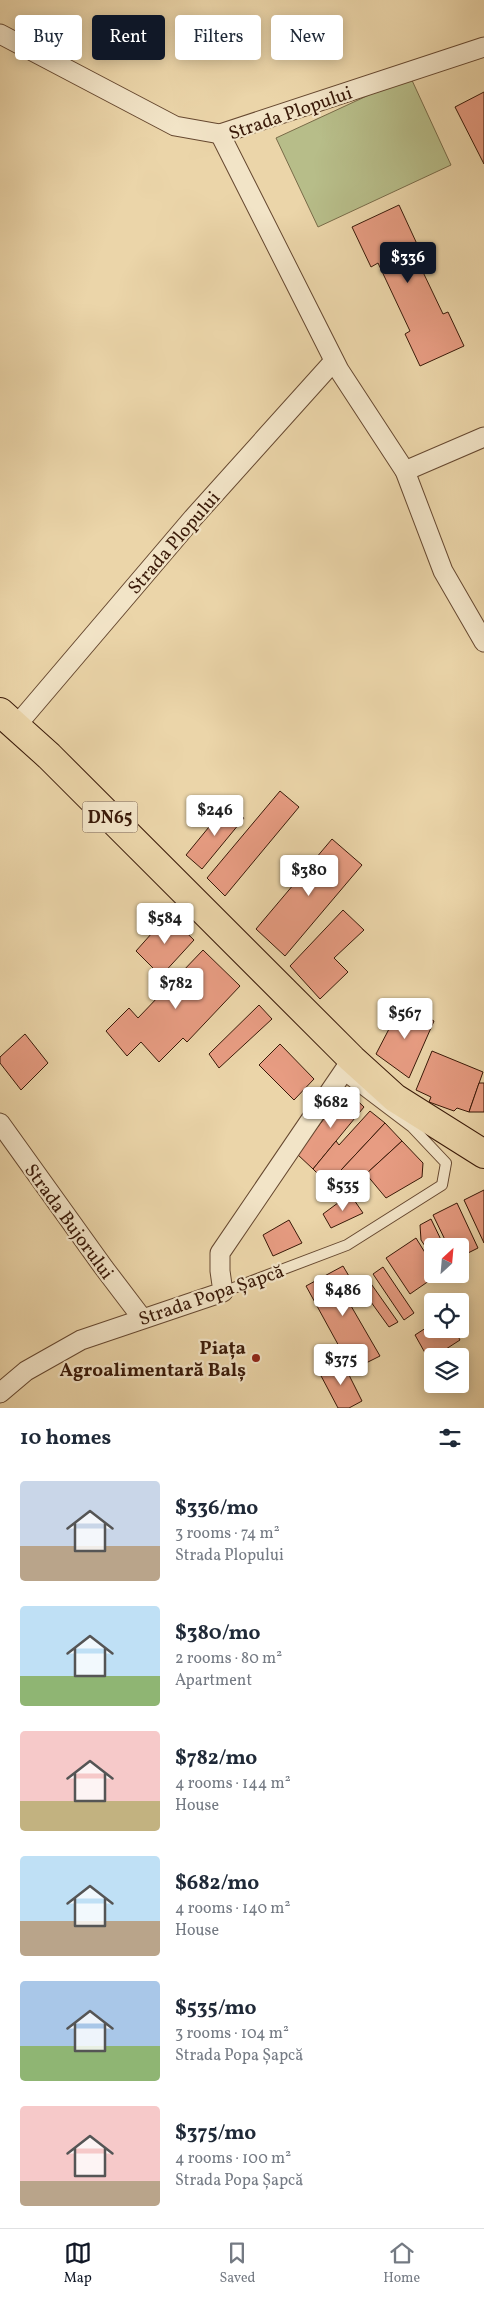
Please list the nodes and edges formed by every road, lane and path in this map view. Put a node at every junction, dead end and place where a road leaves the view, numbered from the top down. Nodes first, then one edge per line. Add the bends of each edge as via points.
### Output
1 (0, 34) edge
2 (484, 47) edge
3 (220, 134) junction
4 (334, 361) junction
5 (484, 437) edge
6 (405, 471) junction
7 (484, 642) edge
8 (8, 719) edge
9 (347, 1066) junction
10 (0, 1123) edge
11 (434, 1123) junction
12 (484, 1132) edge
13 (484, 1154) edge
14 (223, 1292) junction
15 (142, 1318) junction
16 (0, 1394) edge

1 - 3 street via 176,126
2 - 3 street, Strada Plopului
3 - 4 street, Strada Plopului
4 - 6 street, Strada Plopului
4 - 8 street, Strada Plopului
5 - 6 street
6 - 7 street, Strada Plopului via 443,571
8 - 9 main road, DN65 via 49,756
9 - 11 main road, DN65
9 - 14 street via 220,1253
9 - 14 lane, Strada Popa Șapcă via 412,1126 446,1163 442,1185 347,1245
10 - 15 street, Strada Bujorului
11 - 12 main road
11 - 13 main road, DN65
14 - 15 street, Strada Popa Șapcă
15 - 16 street, Strada Popa Șapcă via 81,1340 26,1371

